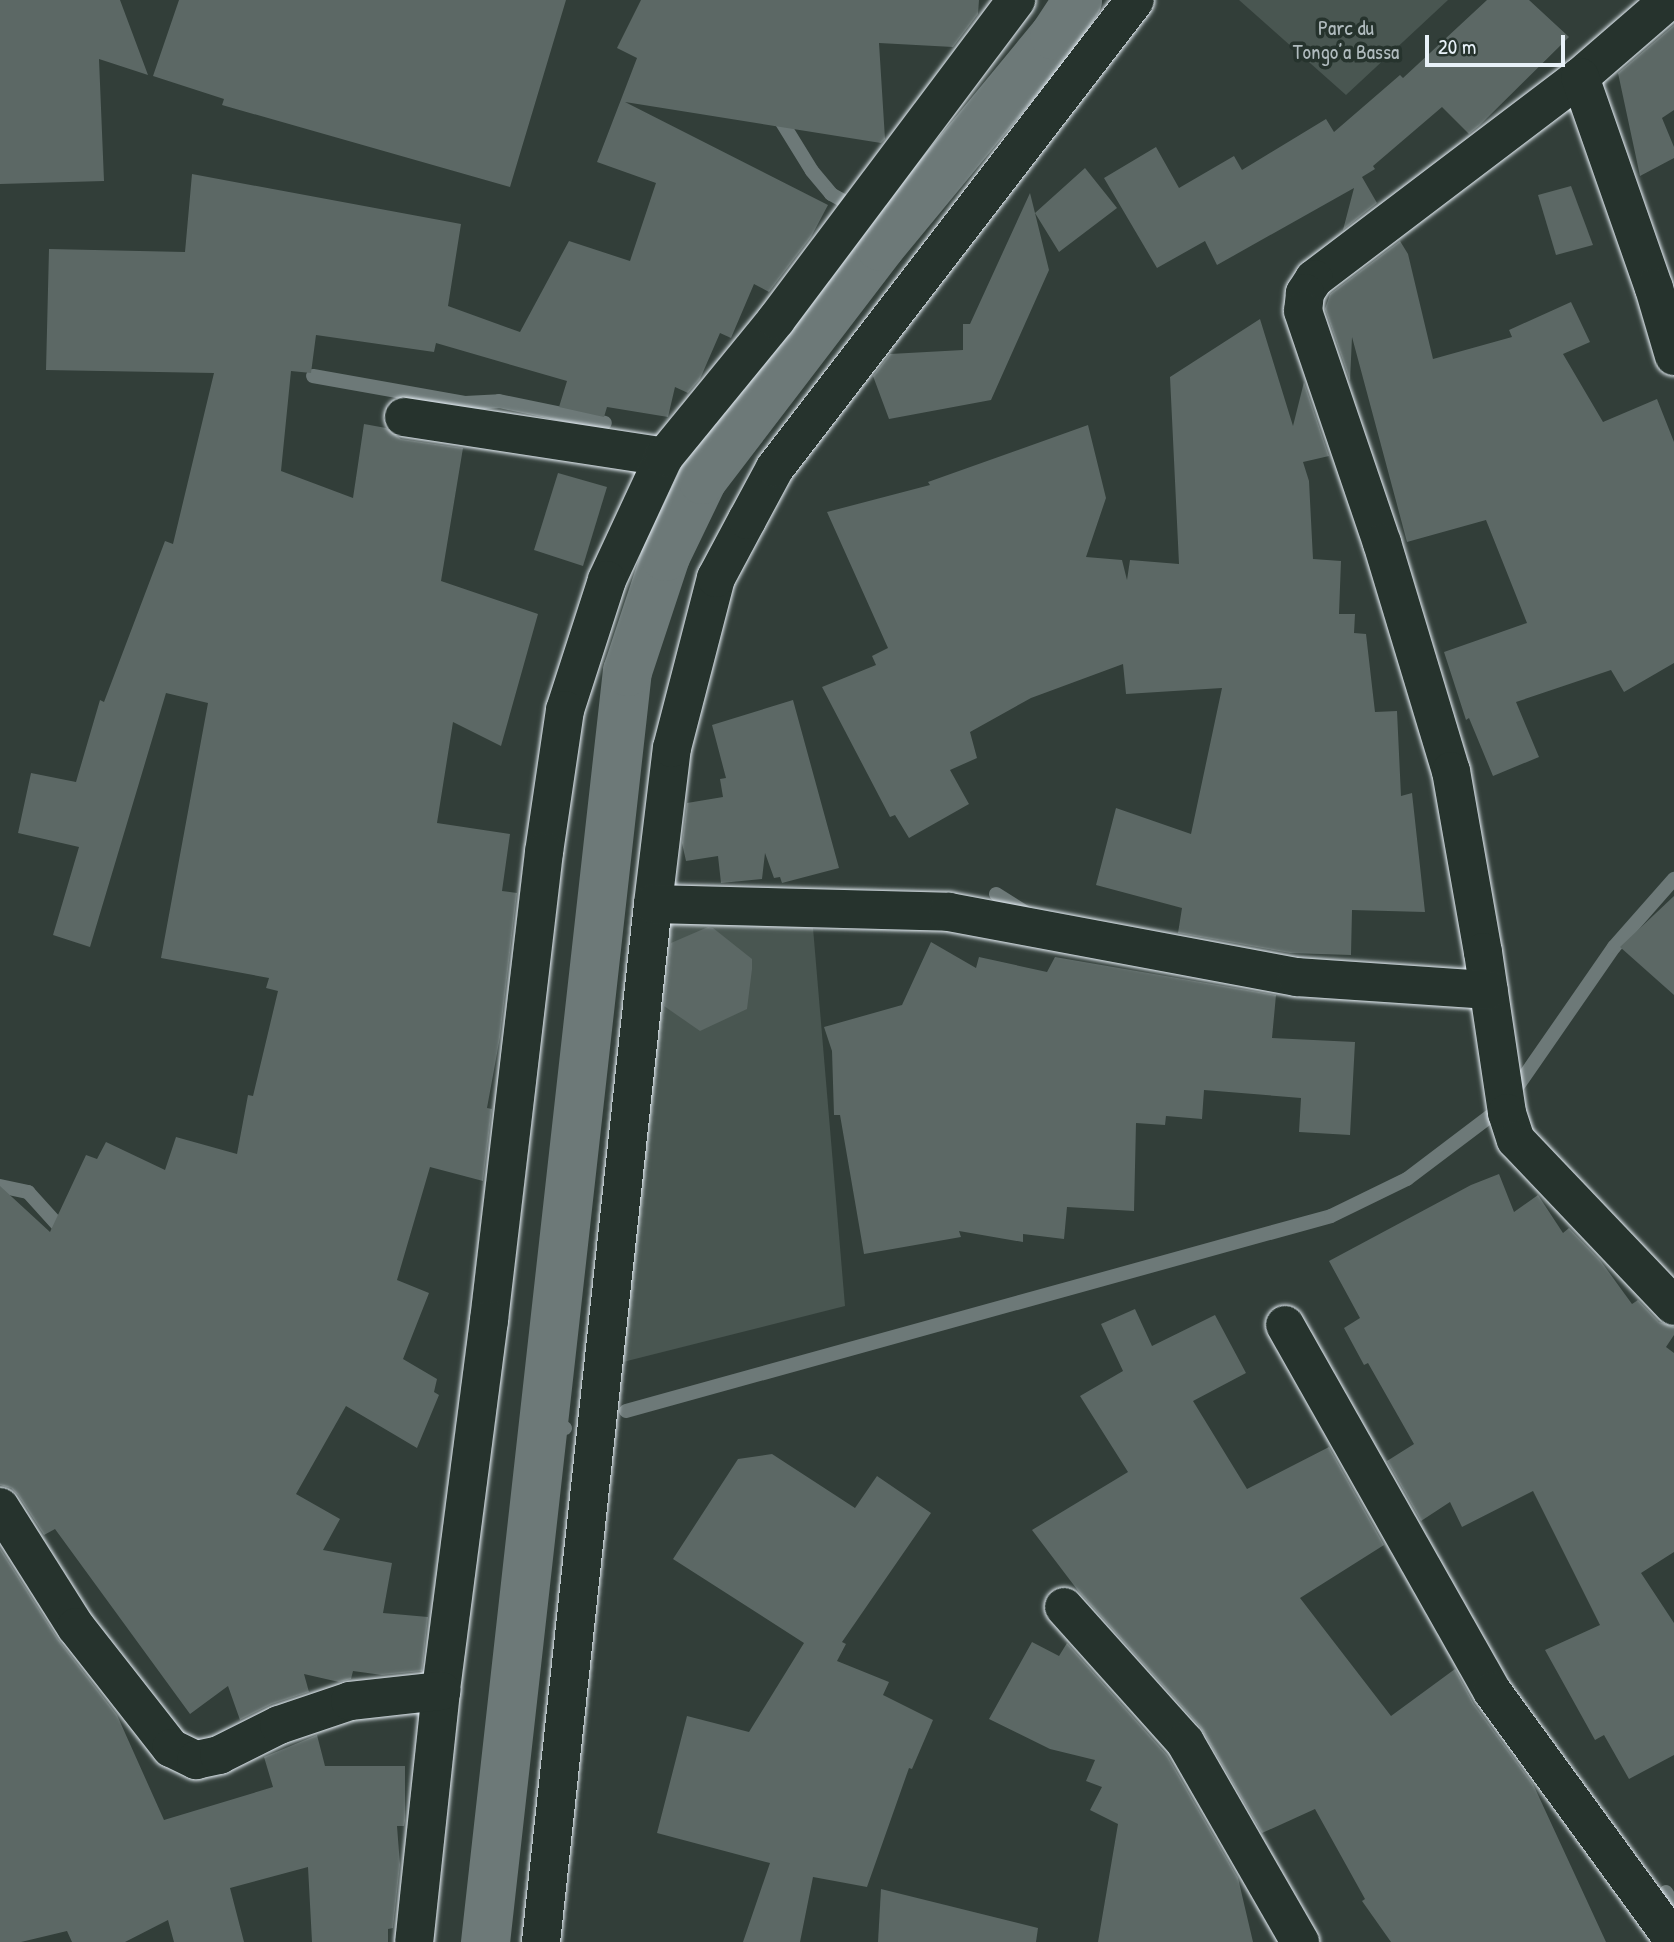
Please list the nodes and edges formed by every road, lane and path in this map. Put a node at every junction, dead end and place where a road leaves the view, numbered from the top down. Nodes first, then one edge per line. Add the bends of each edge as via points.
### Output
1 (1016, 0) edge
2 (1135, 0) edge
3 (1669, 0) edge
4 (1580, 77) junction
5 (1674, 356) edge
6 (404, 417) dead end
7 (664, 457) junction
8 (653, 904) junction
9 (1489, 990) junction
10 (1674, 1306) edge
11 (1285, 1325) dead end
12 (0, 1507) edge
13 (1064, 1607) dead end
14 (441, 1691) junction
15 (1674, 1941) edge
16 (414, 1942) edge
17 (541, 1942) edge
18 (1300, 1942) edge

1 - 7 street via 776,320
2 - 8 street via 775,468 716,578 673,748
3 - 4 street
4 - 5 street
4 - 9 street via 1314,279 1303,311 1382,543 1451,771
6 - 7 street
7 - 14 street via 607,580 565,710
8 - 9 street via 949,912 1297,978
8 - 17 street
9 - 10 street via 1507,1113 1516,1140
11 - 15 street via 1492,1691
12 - 14 street via 76,1627 171,1748 196,1760 219,1755 279,1725 350,1701
13 - 18 street via 1185,1742
14 - 16 street

